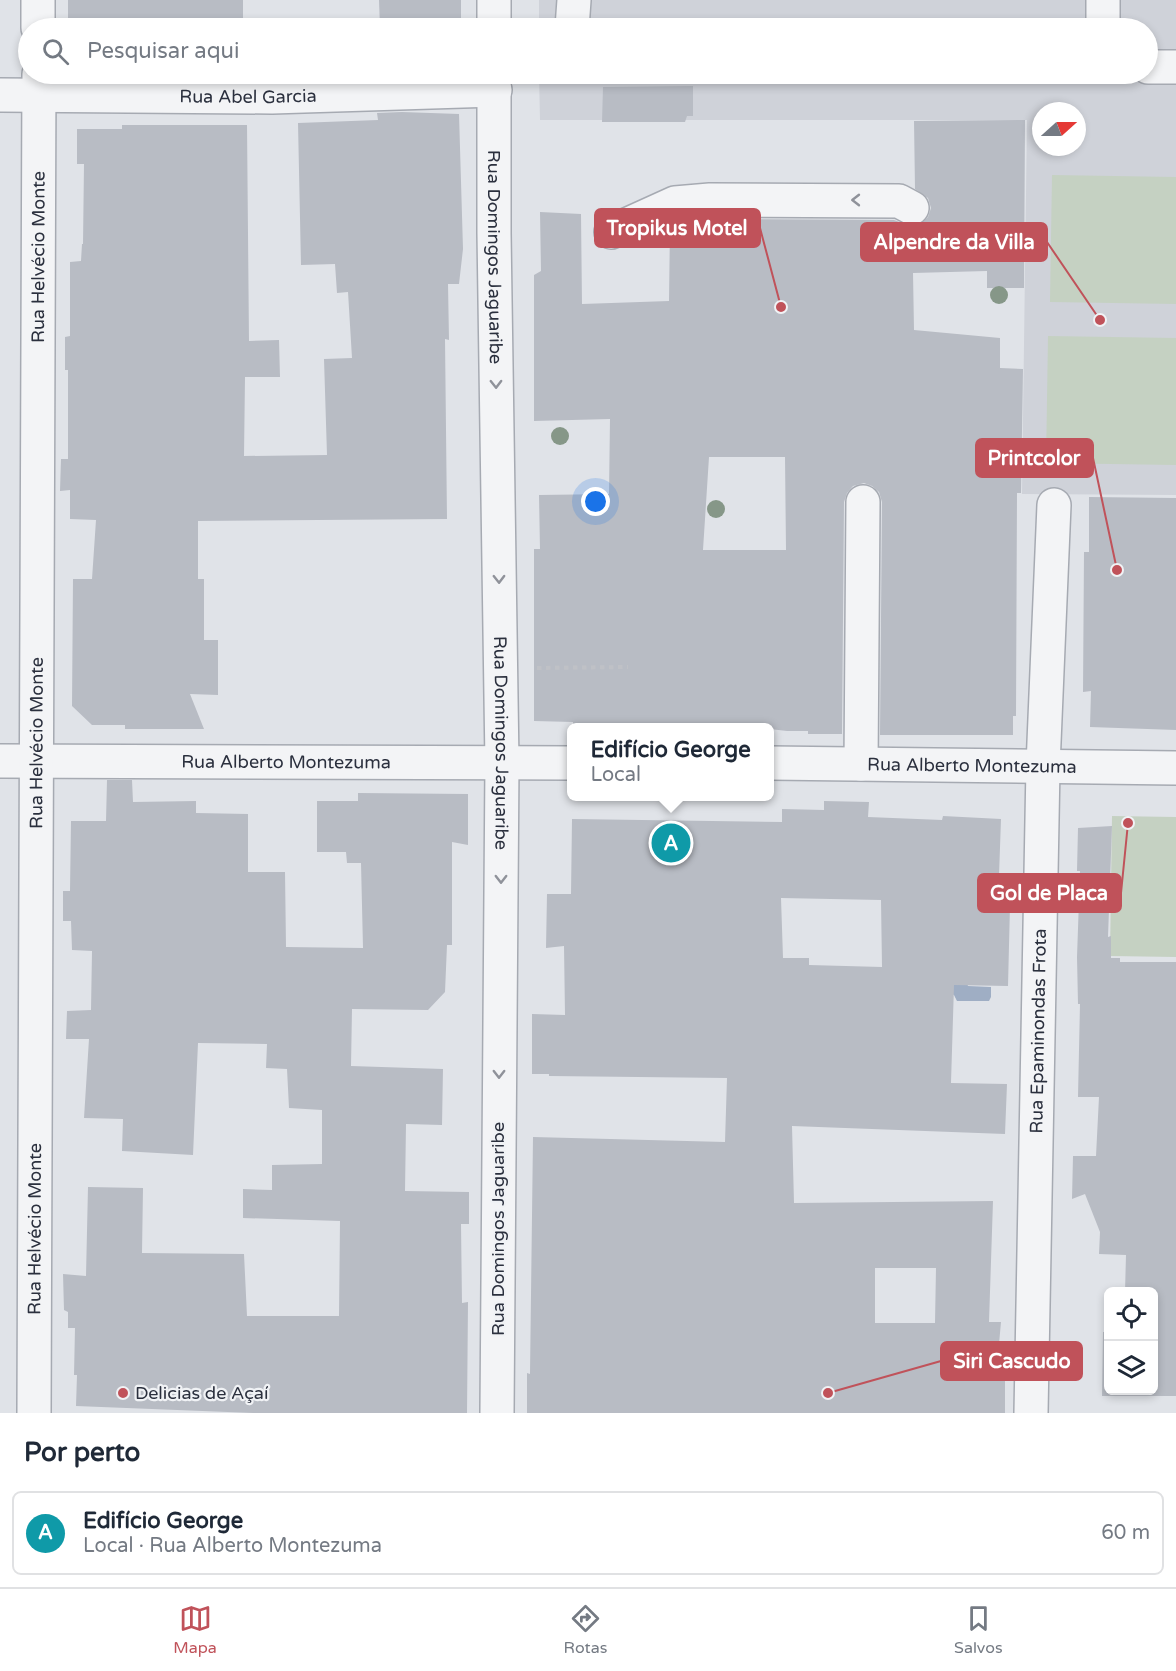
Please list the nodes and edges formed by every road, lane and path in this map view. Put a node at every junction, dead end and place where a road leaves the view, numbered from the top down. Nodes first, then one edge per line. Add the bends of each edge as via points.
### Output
1 (38, 0) edge
2 (494, 0) edge
3 (574, 0) edge
4 (1103, 0) edge
5 (38, 18) edge
6 (494, 18) edge
7 (573, 18) edge
8 (1102, 18) edge
9 (1158, 67) edge
10 (1176, 67) edge
11 (39, 84) edge
12 (464, 84) edge
13 (494, 84) edge
14 (0, 95) edge
15 (912, 208) dead end
16 (611, 232) dead end
17 (863, 502) dead end
18 (1054, 505) dead end
19 (628, 667) dead end
20 (500, 669) junction
21 (0, 761) edge
22 (36, 761) junction
23 (501, 763) junction
24 (567, 763) edge
25 (774, 763) edge
26 (861, 764) junction
27 (1043, 766) junction
28 (1176, 768) edge
29 (34, 1413) edge
30 (497, 1413) edge
31 (1031, 1413) edge

1 - 5 street
2 - 6 street
3 - 7 street
4 - 8 street
9 - 10 street
11 - 12 street, Rua Abel Garcia via 272,97
11 - 14 street, Rua Abel Garcia
11 - 22 street, Rua Helvécio Monte
13 -> 20 street, Rua Domingos Jaguaribe
15 -> 16 street via 899,201 710,200 675,203
17 - 26 street
18 - 27 street, Rua Epaminondas Frota
19 - 20 path
20 - 23 street, Rua Domingos Jaguaribe
21 - 22 street, Rua Alberto Montezuma
22 - 23 street, Rua Alberto Montezuma
22 - 29 street, Rua Helvécio Monte
23 - 24 street, Rua Alberto Montezuma
23 -> 30 street, Rua Domingos Jaguaribe
25 - 26 street, Rua Alberto Montezuma
26 - 27 street, Rua Alberto Montezuma
27 - 28 street, Rua Alberto Montezuma
27 - 31 street, Rua Epaminondas Frota

